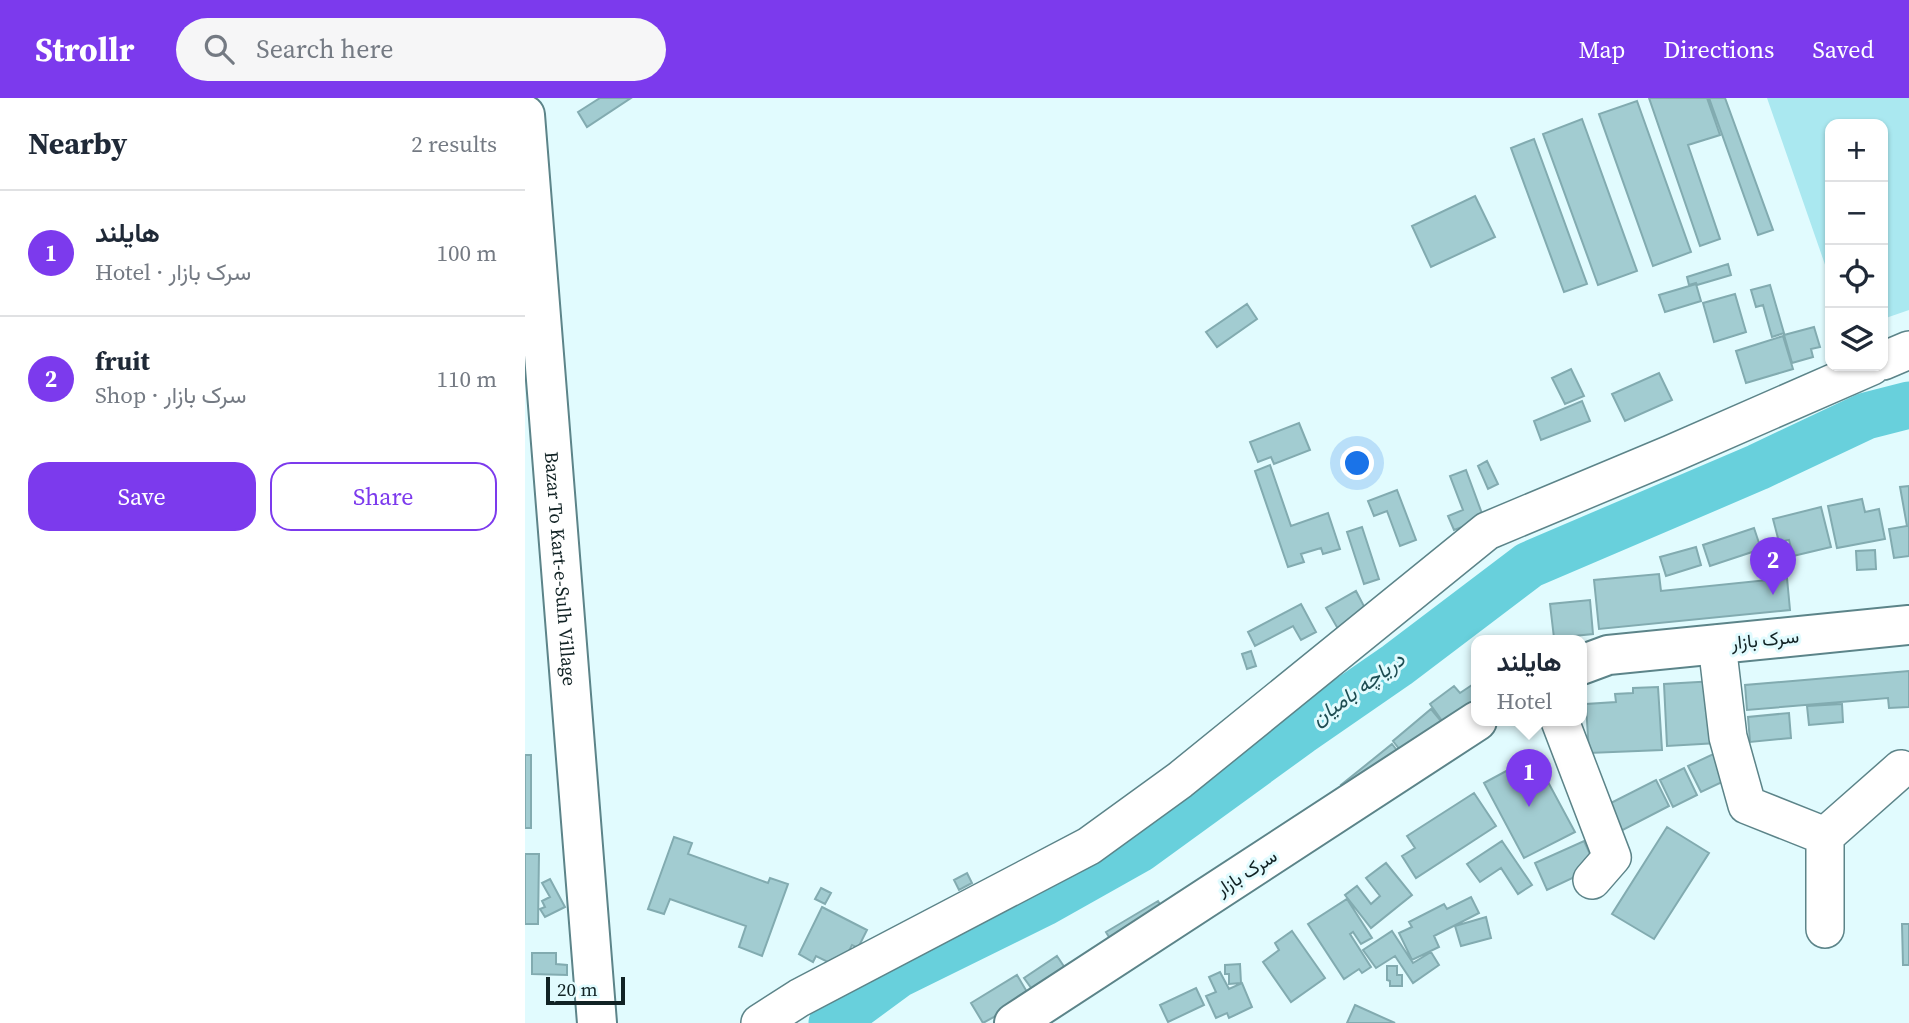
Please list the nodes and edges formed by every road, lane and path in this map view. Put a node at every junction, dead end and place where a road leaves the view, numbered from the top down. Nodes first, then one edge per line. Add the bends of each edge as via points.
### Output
1 (525, 115) edge
2 (1909, 350) edge
3 (1888, 359) edge
4 (1861, 371) edge
5 (1909, 625) edge
6 (1717, 644) junction
7 (1587, 663) edge
8 (1471, 725) edge
9 (1562, 726) edge
10 (1901, 769) dead end
11 (1825, 835) junction
12 (1593, 880) dead end
13 (1825, 929) dead end
14 (597, 1023) edge
15 (760, 1023) edge
16 (1014, 1023) edge

1 - 14 main road, Bazar To Kart-e-Sulh Village
2 - 3 street
4 - 15 street via 1487,531 1180,780 1089,846 799,998
5 - 6 main road, سرک بازار
6 - 7 main road, سرک بازار via 1608,655
6 - 11 street via 1728,737 1747,805
8 - 16 main road, سرک بازار
9 - 12 street via 1612,857
10 - 11 street
11 - 13 street

